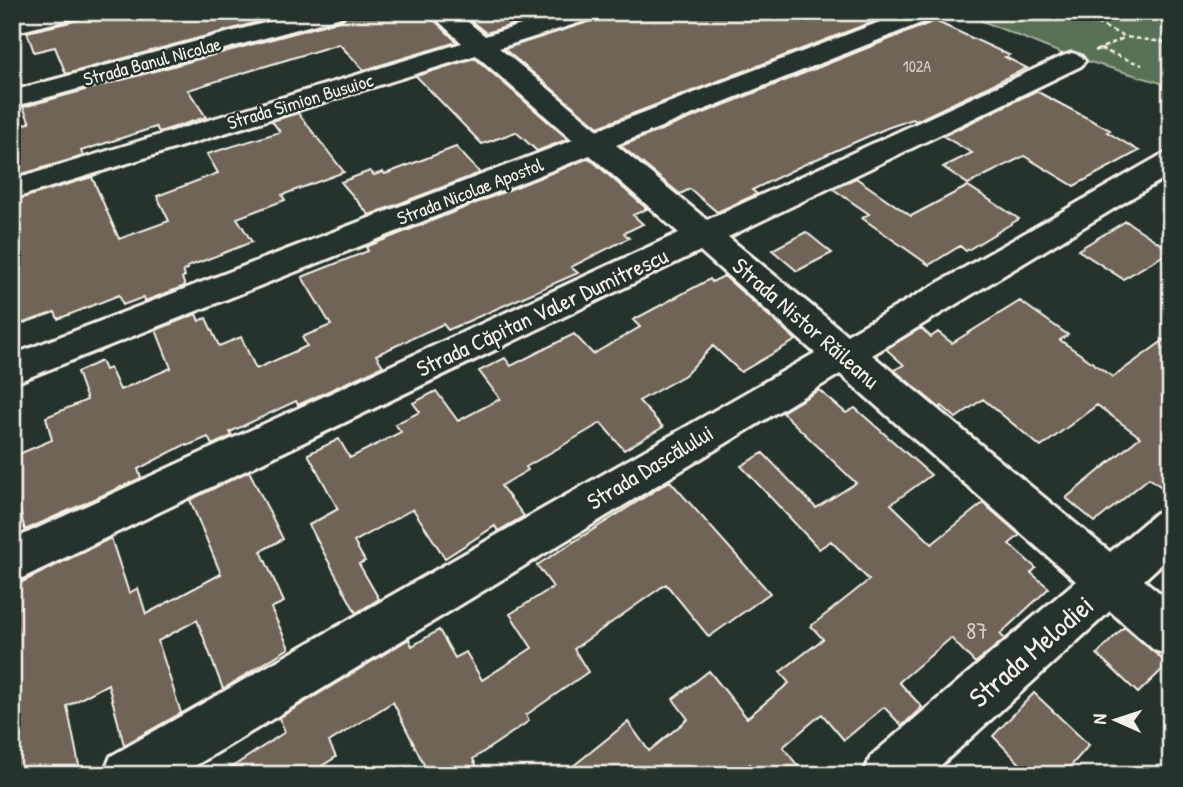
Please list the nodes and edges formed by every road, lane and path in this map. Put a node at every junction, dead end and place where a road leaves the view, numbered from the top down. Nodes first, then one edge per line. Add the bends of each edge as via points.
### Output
1 (70, 12) edge
2 (333, 12) edge
3 (441, 12) edge
4 (589, 12) edge
5 (928, 12) edge
6 (1073, 12) edge
7 (12, 26) edge
8 (1126, 37) junction
9 (1171, 43) edge
10 (480, 46) junction
11 (1086, 55) junction
12 (1142, 65) dead end
13 (12, 100) edge
14 (595, 142) junction
15 (1171, 161) edge
16 (12, 190) edge
17 (705, 235) junction
18 (841, 354) junction
19 (12, 370) edge
20 (1171, 527) edge
21 (12, 562) edge
22 (1110, 581) junction
23 (1171, 634) edge
24 (130, 775) edge
25 (891, 775) edge

1 - 7 street
2 - 13 street, Strada Banul Nicolae
3 - 10 street, Strada Nistor Răileanu
4 - 10 street, Strada Simion Busuioc
5 - 14 street, Strada Nicolae Apostol
6 - 8 path
8 - 9 path
8 - 11 path
10 - 14 street, Strada Nistor Răileanu
10 - 16 street, Strada Simion Busuioc
11 - 12 path
11 - 17 street, Strada Căpitan Valer Dumitrescu
14 - 17 street, Strada Nistor Răileanu
14 - 19 street, Strada Nicolae Apostol
15 - 18 street, Strada Dascălului
17 - 18 street, Strada Nistor Răileanu
17 - 21 street, Strada Căpitan Valer Dumitrescu
18 - 22 street, Strada Nistor Răileanu
18 - 24 street, Strada Dascălului
20 - 22 street, Strada Melodiei
22 - 23 street, Strada Nistor Răileanu
22 - 25 street, Strada Melodiei

